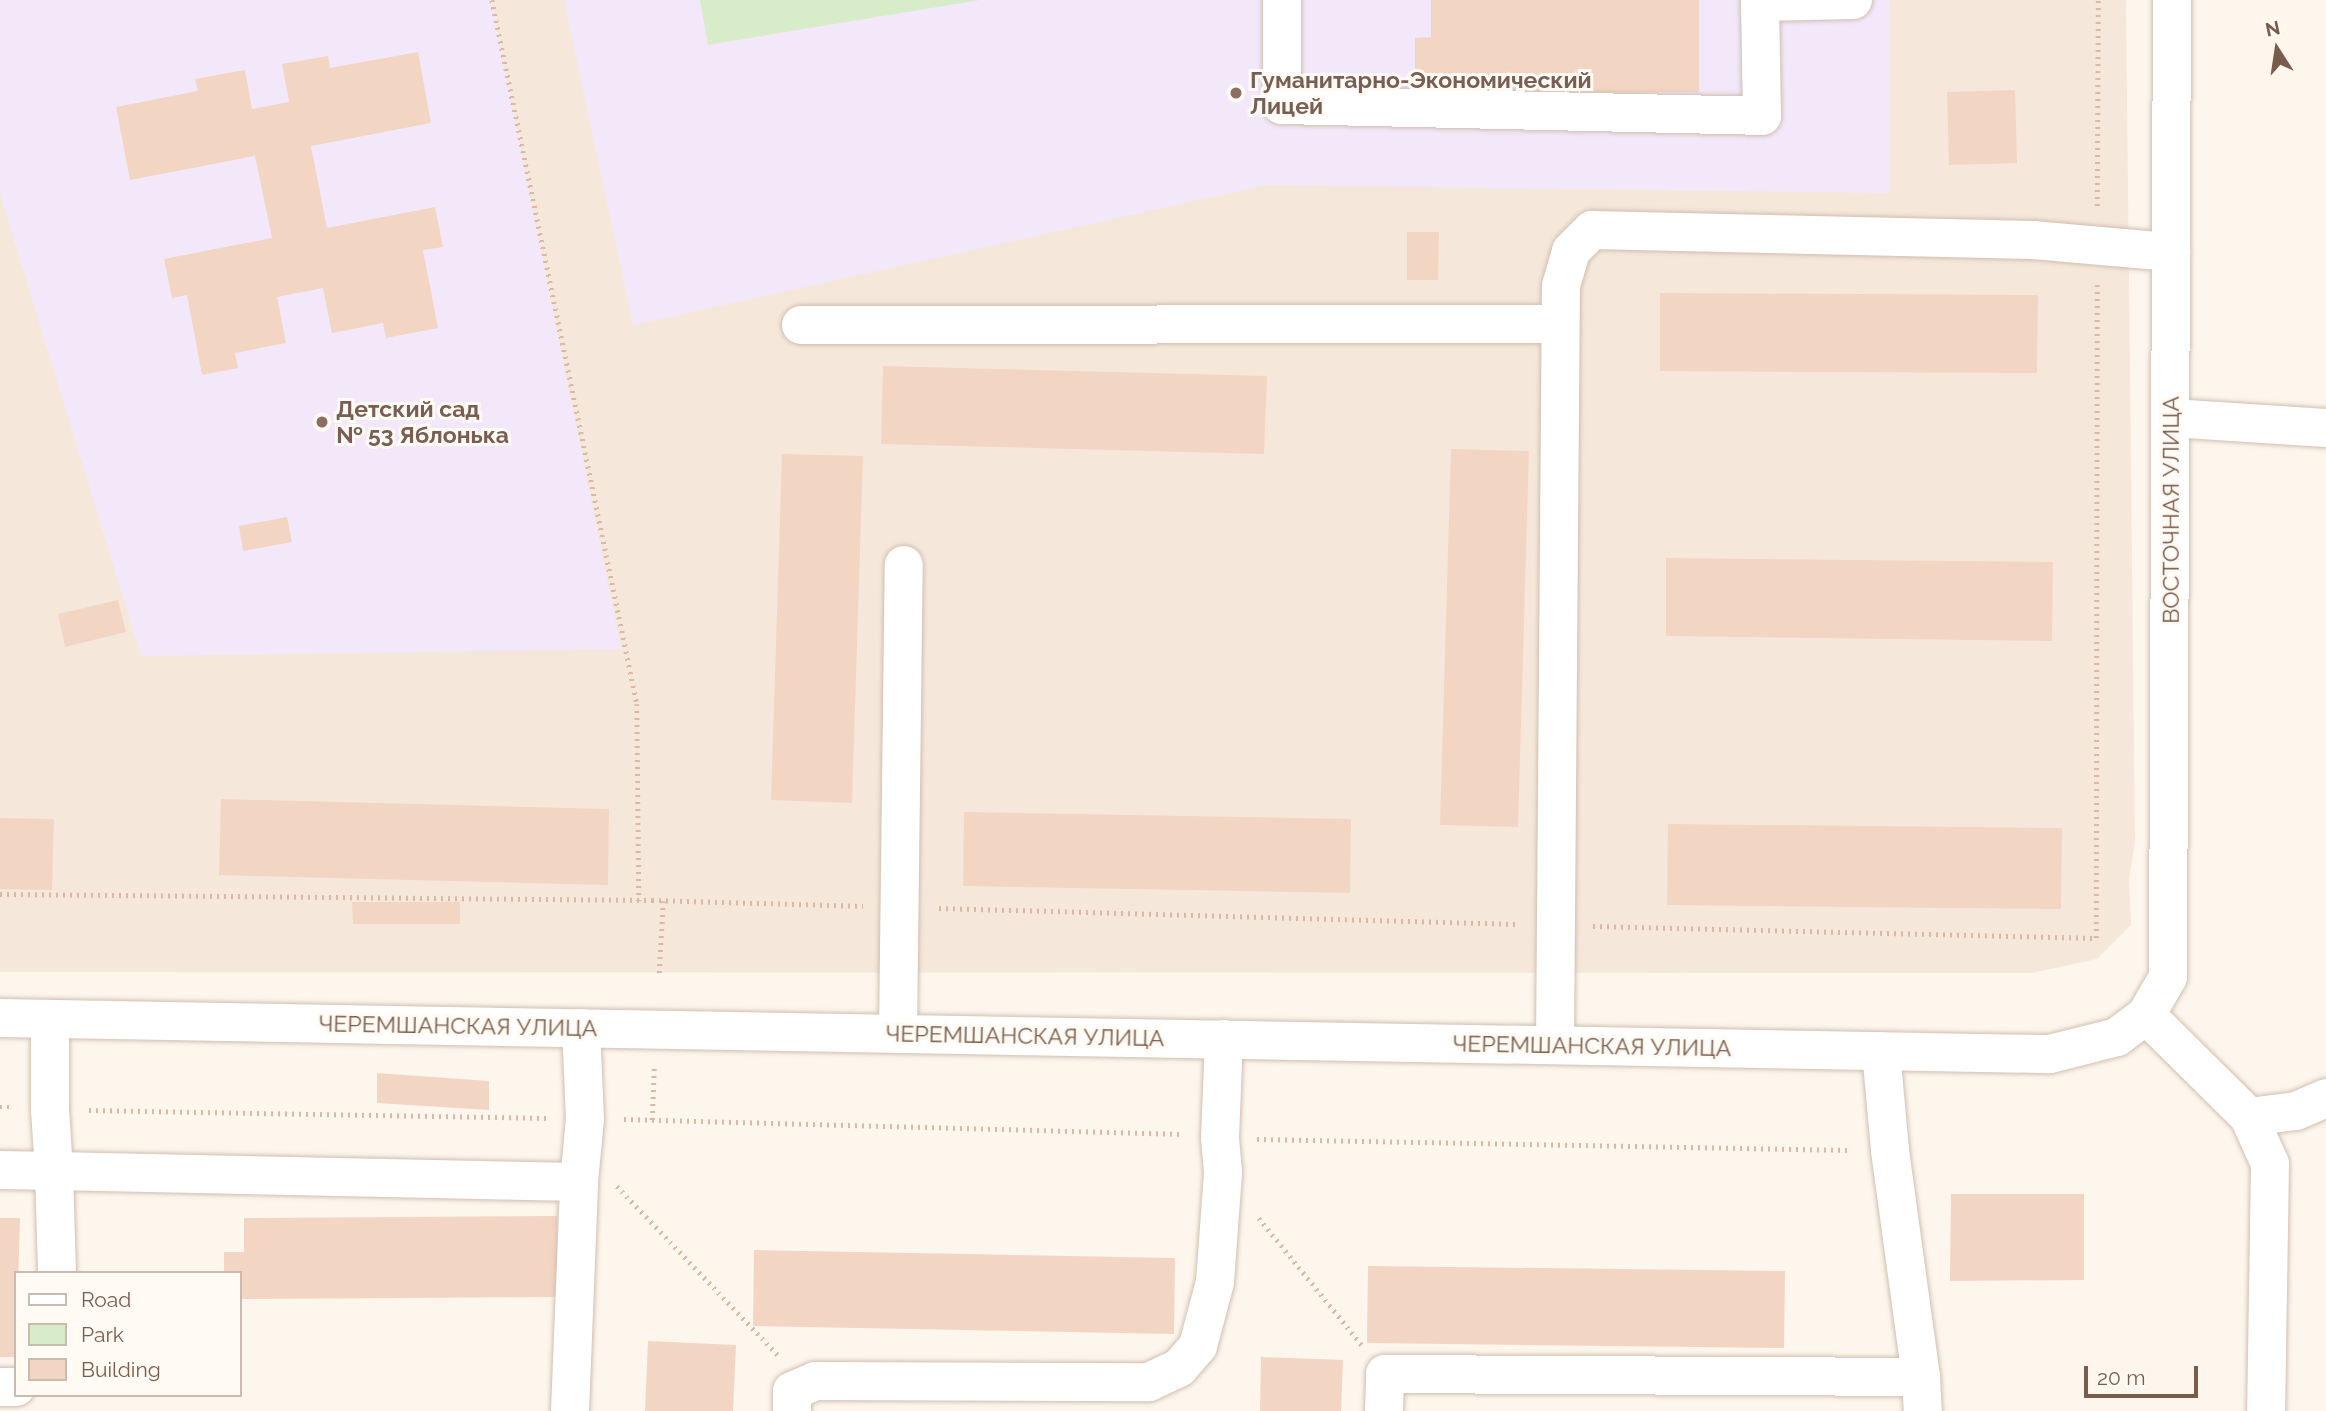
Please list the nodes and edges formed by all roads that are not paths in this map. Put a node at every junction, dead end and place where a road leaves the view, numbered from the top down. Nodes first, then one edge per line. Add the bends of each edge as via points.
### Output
1 (1282, 0) edge
2 (1853, 0) edge
3 (2172, 0) edge
4 (2171, 252) junction
5 (1560, 324) junction
6 (801, 325) dead end
7 (2171, 418) junction
8 (2326, 428) edge
9 (904, 565) dead end
10 (2146, 1014) junction
11 (0, 1018) edge
12 (50, 1019) junction
13 (581, 1028) junction
14 (898, 1034) junction
15 (1224, 1039) junction
16 (1555, 1045) junction
17 (1881, 1051) junction
18 (2050, 1054) joint
19 (2326, 1098) edge
20 (2249, 1117) junction
21 (582, 1150) junction
22 (0, 1170) edge
23 (54, 1171) junction
24 (57, 1271) edge
25 (1385, 1392) edge
26 (1922, 1394) edge
27 (797, 1399) edge
28 (570, 1411) edge
29 (2266, 1411) edge

1 - 2 street via 1282,105 1762,116 1760,2
3 - 4 street, ВОСТОЧНАЯ УЛИЦА
4 - 5 street via 2033,240 1592,230 1571,251 1561,286
4 - 7 street, ВОСТОЧНАЯ УЛИЦА
5 - 6 street
5 - 16 street
7 - 8 street
7 - 10 street, ВОСТОЧНАЯ УЛИЦА via 2168,976
9 - 14 street
10 - 18 street, ВОСТОЧНАЯ УЛИЦА via 2117,1037
10 - 20 street
11 - 12 street, ЧЕРЕМШАНСКАЯ УЛИЦА
12 - 13 street, ЧЕРЕМШАНСКАЯ УЛИЦА
12 - 23 street
13 - 14 street, ЧЕРЕМШАНСКАЯ УЛИЦА
13 - 21 street
14 - 15 street, ЧЕРЕМШАНСКАЯ УЛИЦА
15 - 16 street, ЧЕРЕМШАНСКАЯ УЛИЦА
15 - 27 street via 1215,1282 1198,1346 1179,1368 1149,1382 815,1381
16 - 17 street, ЧЕРЕМШАНСКАЯ УЛИЦА
17 - 18 street, ЧЕРЕМШАНСКАЯ УЛИЦА
17 - 26 street
19 - 20 street via 2296,1111
20 - 29 street via 2270,1164
21 - 23 street
21 - 28 street
22 - 23 street
23 - 24 street
25 - 26 street

